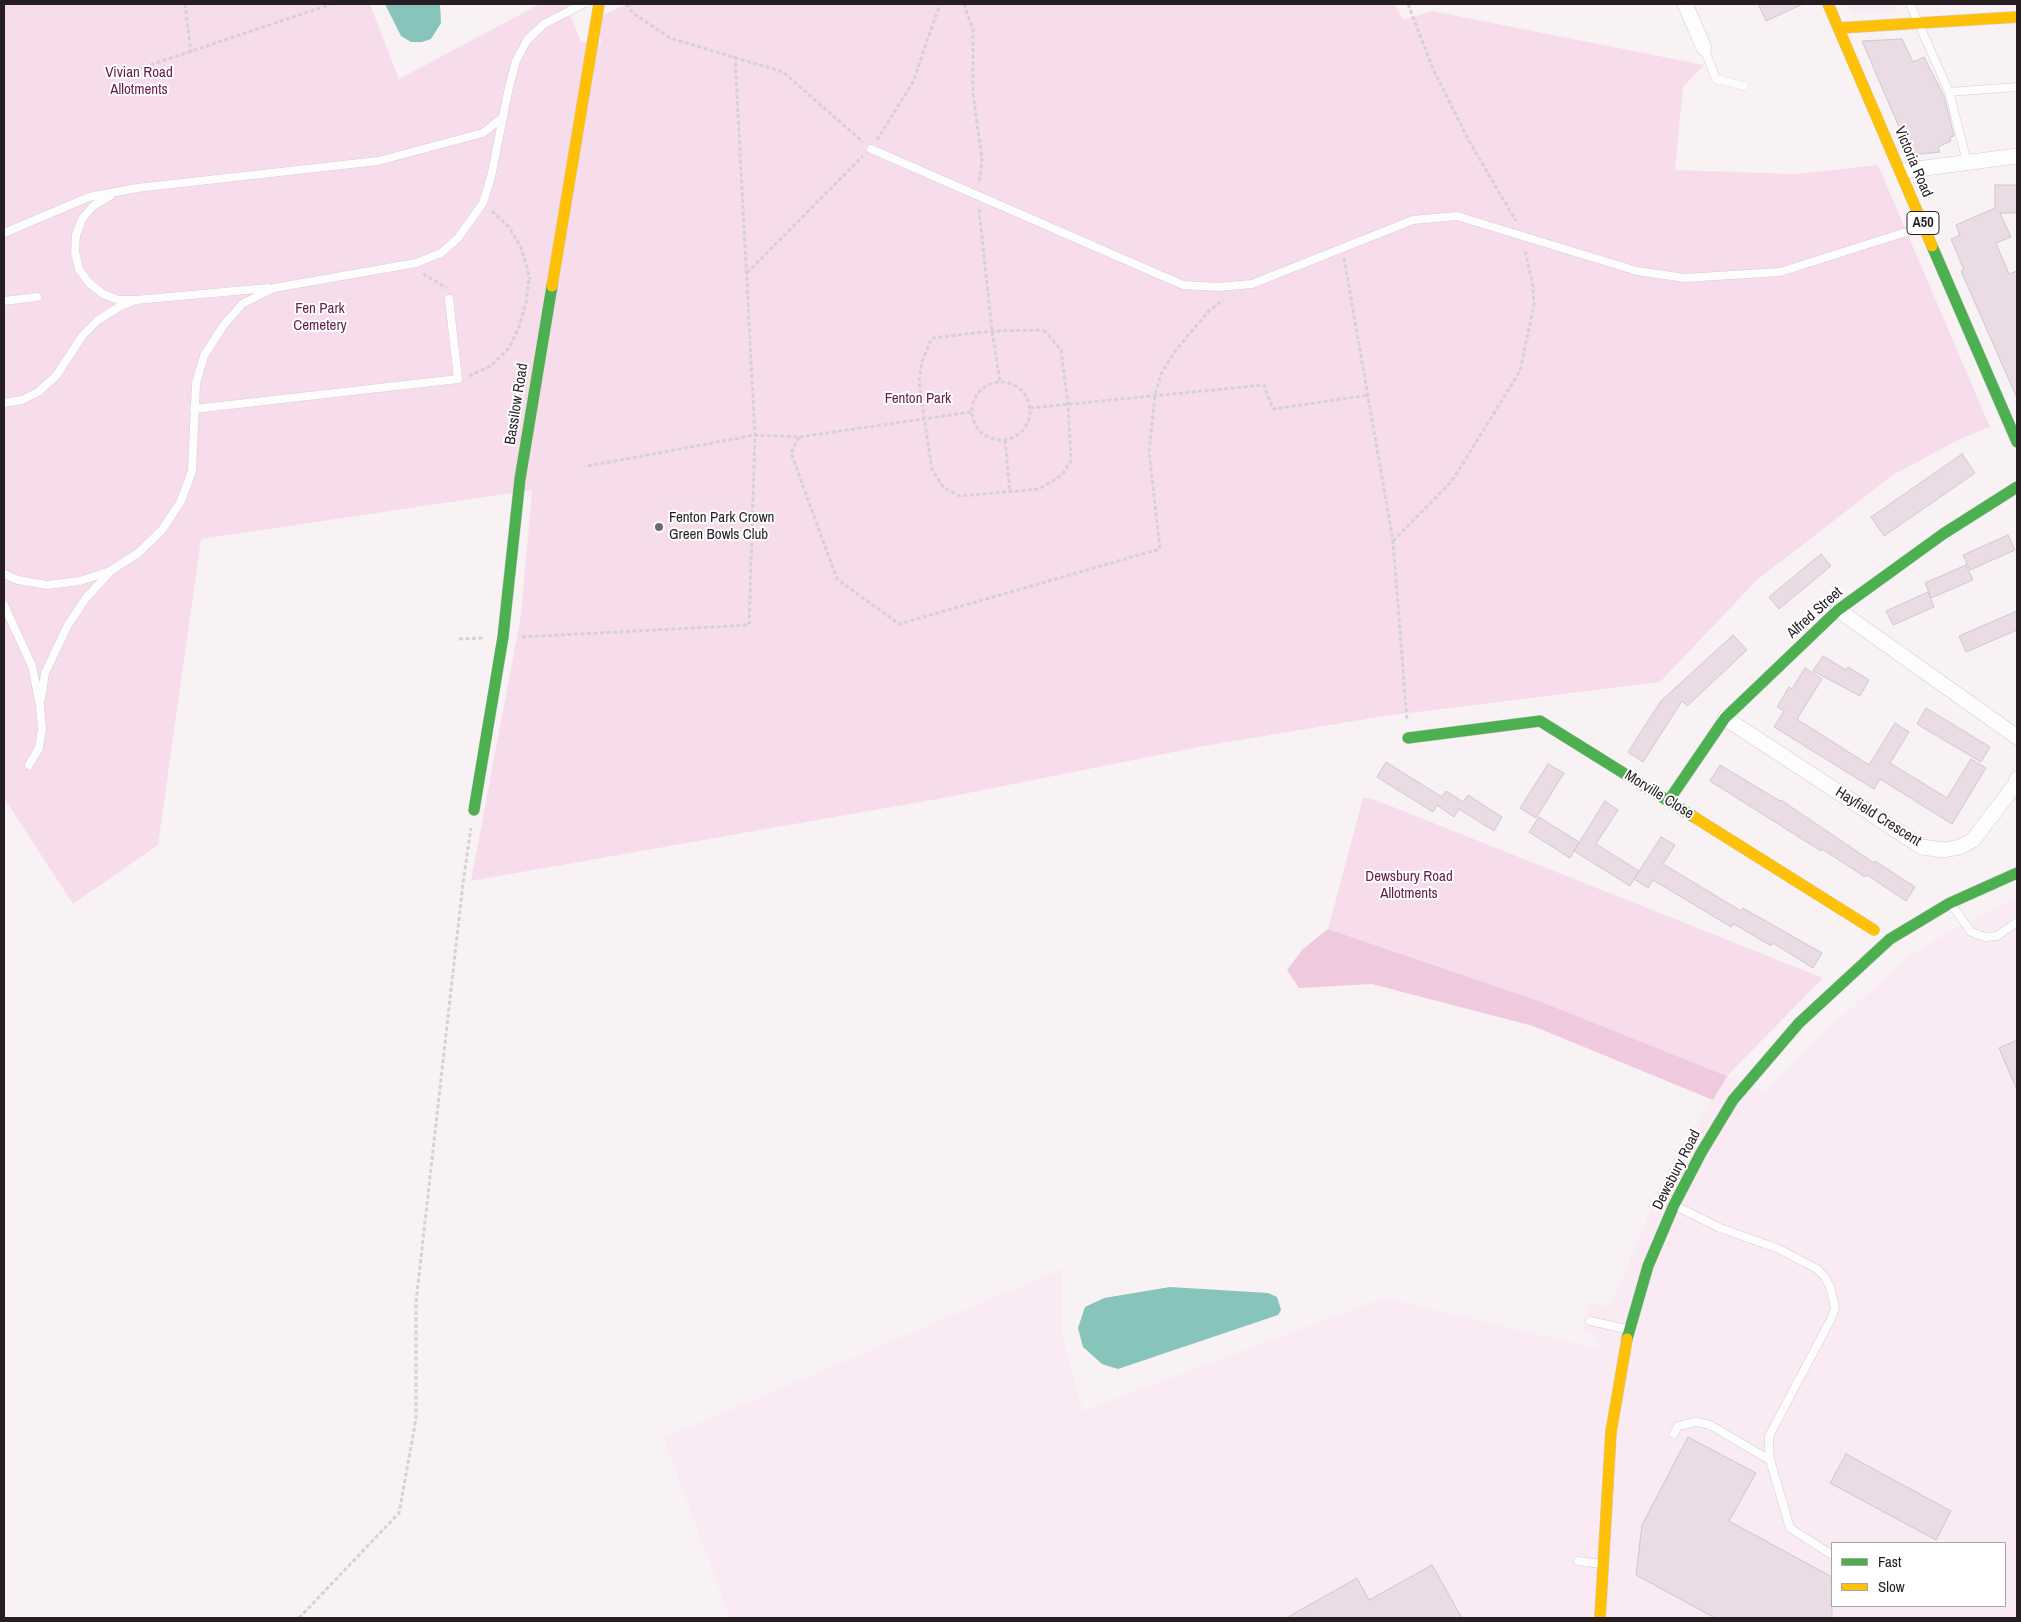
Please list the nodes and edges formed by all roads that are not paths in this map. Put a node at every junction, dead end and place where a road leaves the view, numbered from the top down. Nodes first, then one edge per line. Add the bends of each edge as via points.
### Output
1 (583, 4) edge
2 (599, 4) edge
3 (1685, 4) edge
4 (1828, 4) edge
5 (1910, 4) edge
6 (1998, 11) edge
7 (2017, 16) edge
8 (1918, 22) junction
9 (1839, 28) junction
10 (1704, 48) joint
11 (1744, 86) dead end
12 (2017, 87) edge
13 (1949, 92) junction
14 (503, 117) junction
15 (871, 149) road end
16 (2017, 156) edge
17 (1967, 162) junction
18 (1902, 171) junction
19 (124, 190) junction
20 (1924, 226) junction
21 (4, 233) edge
22 (274, 288) junction
23 (37, 297) dead end
24 (449, 298) road end
25 (136, 300) junction
26 (4, 301) edge
27 (4, 403) edge
28 (194, 409) junction
29 (2017, 442) edge
30 (2017, 487) edge
31 (110, 571) junction
32 (4, 574) edge
33 (4, 604) edge
34 (1838, 610) junction
35 (40, 705) junction
36 (1725, 718) junction
37 (2017, 737) edge
38 (1408, 738) road end
39 (29, 765) dead end
40 (2017, 779) edge
41 (1669, 800) junction
42 (474, 810) road end
43 (2017, 873) edge
44 (1950, 903) junction
45 (2017, 922) edge
46 (1874, 930) joint
47 (1890, 939) junction
48 (1674, 1206) junction
49 (1590, 1321) dead end
50 (1628, 1330) junction
51 (1674, 1434) dead end
52 (1770, 1460) junction
53 (1831, 1554) edge
54 (1578, 1561) dead end
55 (1603, 1564) junction
56 (1600, 1618) edge

1 - 14 lane via 544,24 527,40 516,61
2 - 42 street, Bassilow Road via 520,478 503,638
3 - 10 street
4 - 9 street, Victoria Road / A50
5 - 8 lane
6 - 7 street
6 - 8 street
8 - 9 street
8 - 13 lane
9 - 18 street, Victoria Road / A50
10 - 11 lane via 1716,79
12 - 13 lane
13 - 17 lane
14 - 19 lane via 483,133 378,161
14 - 22 lane via 483,203 458,238 441,252 416,263
15 - 20 lane via 1183,285 1218,287 1252,284 1413,220 1456,216 1638,271 1685,278 1780,272
16 - 17 street
17 - 18 street
18 - 20 street, Victoria Road / A50
19 - 21 lane via 89,198
19 - 25 lane via 93,206 82,219 76,235 75,252 79,269 102,294 119,300
20 - 29 street, Victoria Road / A50
22 - 25 lane
22 - 28 lane via 242,304 223,326 204,356 196,383
23 - 26 lane
24 - 28 lane via 458,379
25 - 27 lane via 98,320 56,376 38,392 22,400
28 - 31 lane via 192,471 181,501 162,530 137,554
30 - 34 street, Alfred Street via 1943,534
31 - 32 lane via 80,581 47,585
31 - 35 lane via 68,625 46,673
33 - 35 lane via 32,666
34 - 36 street, Alfred Street
34 - 37 street
35 - 39 lane via 42,729 39,748
36 - 40 street, Hayfield Crescent via 1922,847 1944,850 1973,840
36 - 41 street, Alfred Street
38 - 41 street, Morville Close via 1540,721
41 - 46 street, Morville Close
43 - 44 street, Dewsbury Road
44 - 45 lane via 1971,932 1986,937 1997,936
44 - 47 street, Dewsbury Road
46 - 47 street, Morville Close
47 - 48 street, Dewsbury Road via 1799,1023 1733,1100
48 - 50 street, Dewsbury Road via 1648,1266
48 - 52 lane via 1720,1228 1779,1249 1817,1270 1830,1287 1835,1308 1769,1436
49 - 50 lane
50 - 55 street, Dewsbury Road via 1611,1432
51 - 52 lane via 1678,1426 1696,1422 1710,1425
52 - 53 lane via 1790,1528
54 - 55 lane
55 - 56 street, Dewsbury Road

